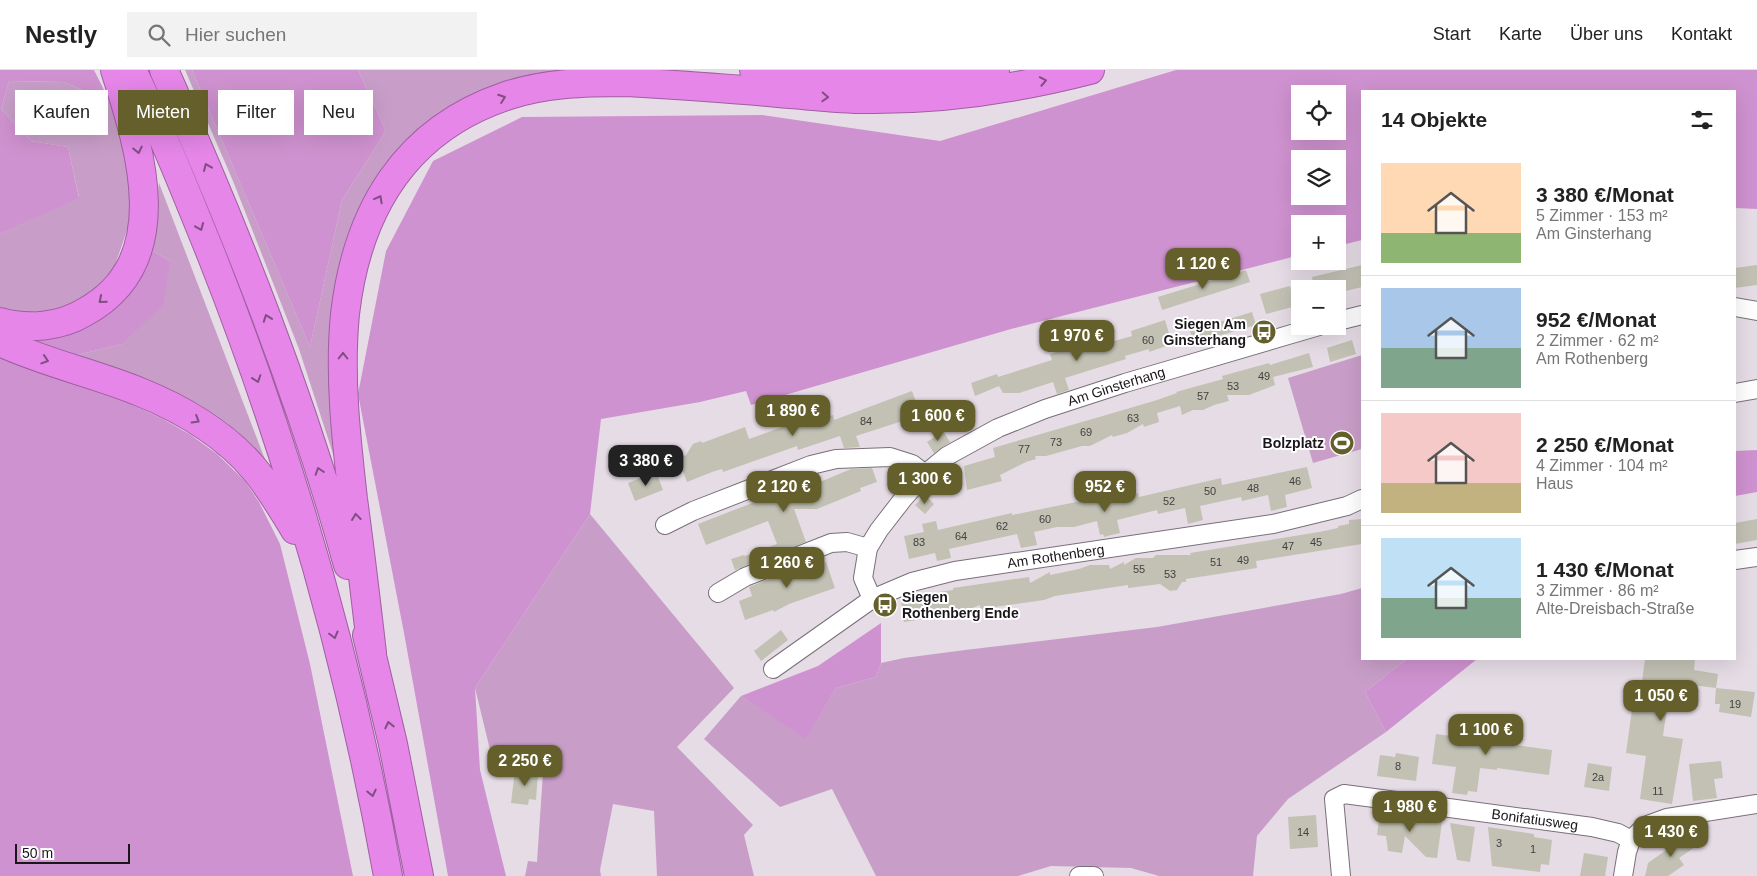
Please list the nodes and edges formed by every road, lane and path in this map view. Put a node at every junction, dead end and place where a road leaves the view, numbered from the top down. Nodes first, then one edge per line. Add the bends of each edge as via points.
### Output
1 (116, 70) edge
2 (132, 70) edge
3 (164, 70) edge
4 (658, 70) edge
5 (754, 70) edge
6 (1006, 70) edge
7 (1090, 70) edge
8 (777, 93) junction
9 (1736, 308) edge
10 (1757, 311) edge
11 (1361, 315) edge
12 (1346, 319) edge
13 (0, 322) edge
14 (1291, 334) edge
15 (0, 342) edge
16 (1757, 389) edge
17 (1736, 393) edge
18 (925, 474) junction
19 (1361, 499) edge
20 (665, 525) dead end
21 (868, 548) junction
22 (1757, 557) edge
23 (1736, 560) edge
24 (322, 588) junction
25 (718, 593) dead end
26 (872, 599) junction
27 (372, 653) junction
28 (773, 669) dead end
29 (1757, 804) edge
30 (1632, 840) junction
31 (388, 876) edge
32 (419, 876) edge
33 (1341, 876) edge
34 (1623, 876) edge

1 -> 13 highway via 138,148 144,185 144,221 135,256 112,292 80,315 38,326
2 -> 24 highway via 232,309 273,424
27 -> 3 highway via 338,530 299,408 249,269
4 - 8 highway
5 - 6 highway via 887,78
8 -> 7 highway via 864,99 943,96 995,90
27 -> 8 highway via 348,460 343,345 345,314 356,256 368,221 389,182 423,143 442,128 486,104 534,89 586,82 626,82
9 - 10 street
11 - 12 street
14 - 18 street, Am Ginsterhang via 1045,409 998,428 947,456
15 -> 24 highway via 170,405 227,442 255,470 276,500 297,534
16 - 17 street
18 - 20 street via 912,464 890,457 836,460 811,465
18 - 21 street, Am Ginsterhang via 897,506
19 - 26 street, Am Rothenberg via 1274,524 955,571 912,582
21 - 25 street via 847,542 831,543 745,577
21 - 26 street, Am Ginsterhang via 863,578
22 - 23 street
24 -> 31 highway via 364,752
26 - 28 street, Am Rothenberg
32 -> 27 highway
29 - 30 street via 1667,818 1645,826
30 - 33 street, Bonifatiusweg via 1592,827 1344,794 1334,799
30 - 34 street

